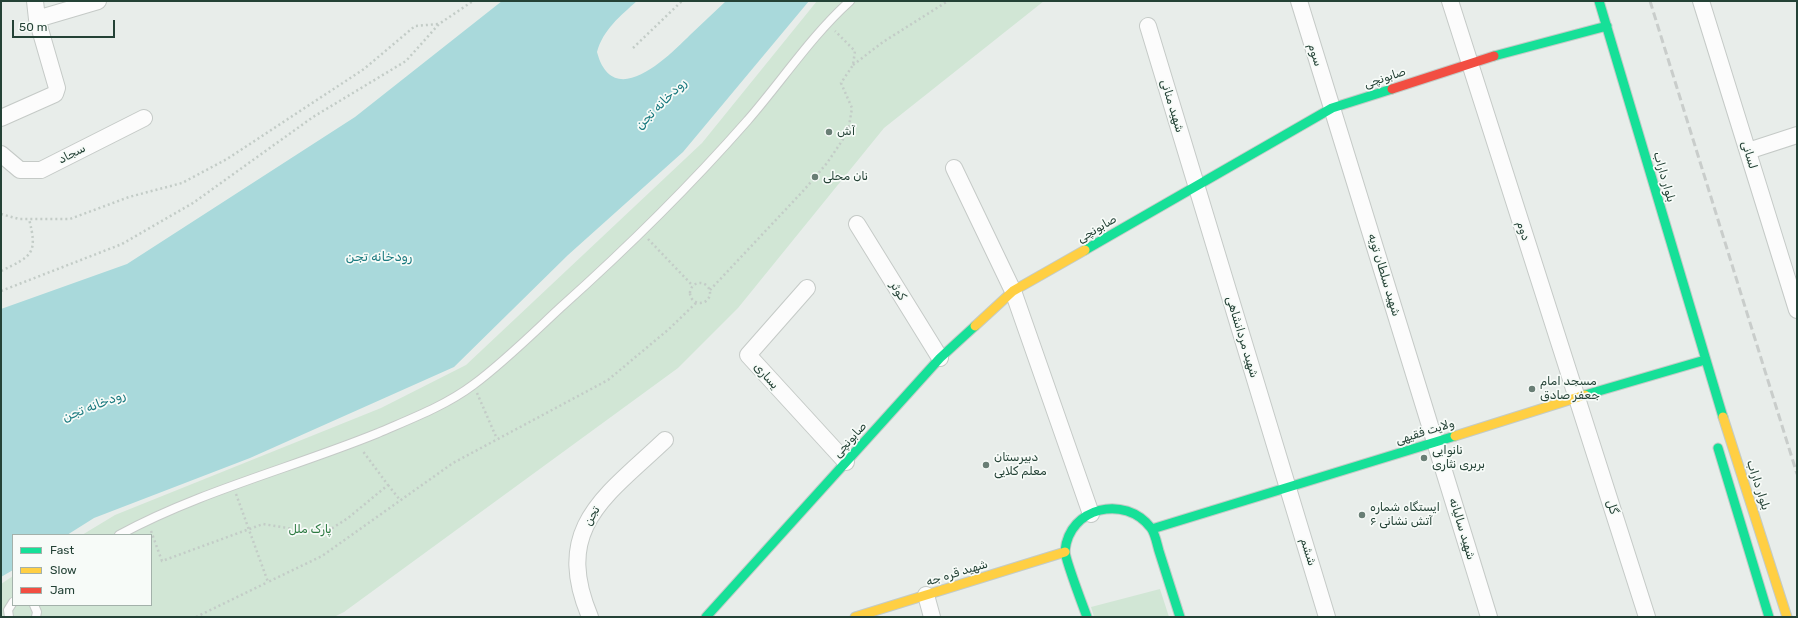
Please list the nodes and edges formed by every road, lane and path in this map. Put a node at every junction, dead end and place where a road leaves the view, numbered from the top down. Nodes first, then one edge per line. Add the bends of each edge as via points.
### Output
1 (35, 1) edge
2 (98, 1) edge
3 (473, 1) edge
4 (682, 1) edge
5 (850, 1) edge
6 (948, 1) edge
7 (1299, 1) edge
8 (1450, 1) edge
9 (1599, 1) edge
10 (1701, 1) edge
11 (37, 19) junction
12 (828, 23) junction
13 (438, 24) junction
14 (1148, 26) dead end
15 (1607, 26) junction
16 (633, 48) dead end
17 (1470, 64) junction
18 (853, 65) junction
19 (1332, 108) junction
20 (1, 118) edge
21 (144, 118) dead end
22 (1797, 136) edge
23 (1748, 151) junction
24 (1, 154) edge
25 (954, 168) dead end
26 (1196, 186) junction
27 (1, 214) edge
28 (29, 219) junction
29 (857, 224) dead end
30 (642, 233) junction
31 (1, 271) edge
32 (693, 286) junction
33 (807, 288) dead end
34 (710, 290) junction
35 (1, 291) edge
36 (1013, 291) junction
37 (696, 302) junction
38 (1797, 310) edge
39 (940, 358) junction
40 (1705, 360) junction
41 (1701, 381) dead end
42 (473, 385) junction
43 (1577, 398) junction
44 (497, 439) junction
45 (665, 440) dead end
46 (1716, 441) dead end
47 (356, 442) junction
48 (1435, 442) junction
49 (846, 462) junction
50 (388, 485) junction
51 (234, 486) junction
52 (1288, 487) junction
53 (400, 500) junction
54 (1091, 514) junction
55 (147, 521) junction
56 (248, 529) junction
57 (1152, 529) junction
58 (121, 534) edge
59 (152, 534) edge
60 (152, 534) edge
61 (1065, 552) junction
62 (268, 582) junction
63 (926, 595) junction
64 (12, 603) edge
65 (34, 606) edge
66 (6, 616) edge
67 (36, 617) edge
68 (196, 617) edge
69 (590, 617) edge
70 (706, 617) edge
71 (855, 617) edge
72 (932, 617) edge
73 (1087, 617) edge
74 (1180, 617) edge
75 (1327, 617) edge
76 (1489, 617) edge
77 (1647, 617) edge
78 (1769, 617) edge
79 (1787, 617) edge

1 - 11 street
2 - 11 street
3 - 13 path
4 - 16 path
5 - 12 lane
6 - 18 path via 883,42
7 - 19 street, سوم
8 - 17 street, دوم
9 - 15 street, بلوار داراب
10 - 23 street, لسانی
11 - 20 street via 57,88 55,94
12 - 18 path via 855,51
12 - 30 lane via 747,121
13 - 28 path via 415,26 364,69 227,159 182,183 129,197 70,219
13 - 35 path via 406,61 313,116 193,203 122,244
14 - 26 street, شهید منانی
15 - 17 street, صابونچی
15 - 40 street, بلوار داراب
17 - 19 street, صابونچی
17 - 43 street, دوم
18 - 34 path via 841,83 852,108 848,132 827,163 804,190
19 - 26 street, صابونچی
19 - 48 street, شهید سلطان تویه
21 - 24 street, سجاد via 41,170 20,170
22 - 23 street
23 - 38 street, لسانی
25 - 36 street
26 - 36 street, صابونچی
26 - 52 street, شهید مردانشاهی
27 - 28 path
28 - 31 path via 34,242 31,254
29 - 39 street, کوثر
30 - 32 path
30 - 42 lane
32 - 34 path via 702,283
32 - 37 path via 691,295
33 - 49 street, یساری via 748,355
34 - 37 path via 708,299 703,303
36 - 39 street, صابونچی
36 - 54 street
37 - 44 path via 669,329 608,380
39 - 49 street, صابونچی
40 - 41 street, بلوار داراب
40 - 43 street, ولایت فقیهی
40 - 79 street, بلوار داراب
42 - 44 path
42 - 47 lane via 415,417
43 - 48 street, ولایت فقیهی
43 - 77 street, گل
44 - 53 path via 453,463
45 - 69 street, تجن via 597,505 580,536 577,576
46 - 78 street
47 - 50 path
47 - 51 lane
48 - 52 street, ولایت فقیهی
48 - 76 street, شهید سالیانه
49 - 70 street, صابونچی
50 - 53 path
50 - 56 path via 331,529 318,533 263,524
51 - 55 lane
51 - 56 path
52 - 57 street, ولایت فقیهی
52 - 75 street, ششم
53 - 62 path via 322,556
54 - 57 street via 1100,509 1120,508 1138,515
54 - 61 street via 1083,518 1070,533
55 - 58 lane
55 - 59 path
56 - 60 path via 162,561
56 - 62 path
57 - 74 street
61 - 63 street, شهید قره جه
61 - 73 street
62 - 68 path
63 - 71 street, شهید قره جه
63 - 72 street
64 - 66 lane
65 - 67 lane

